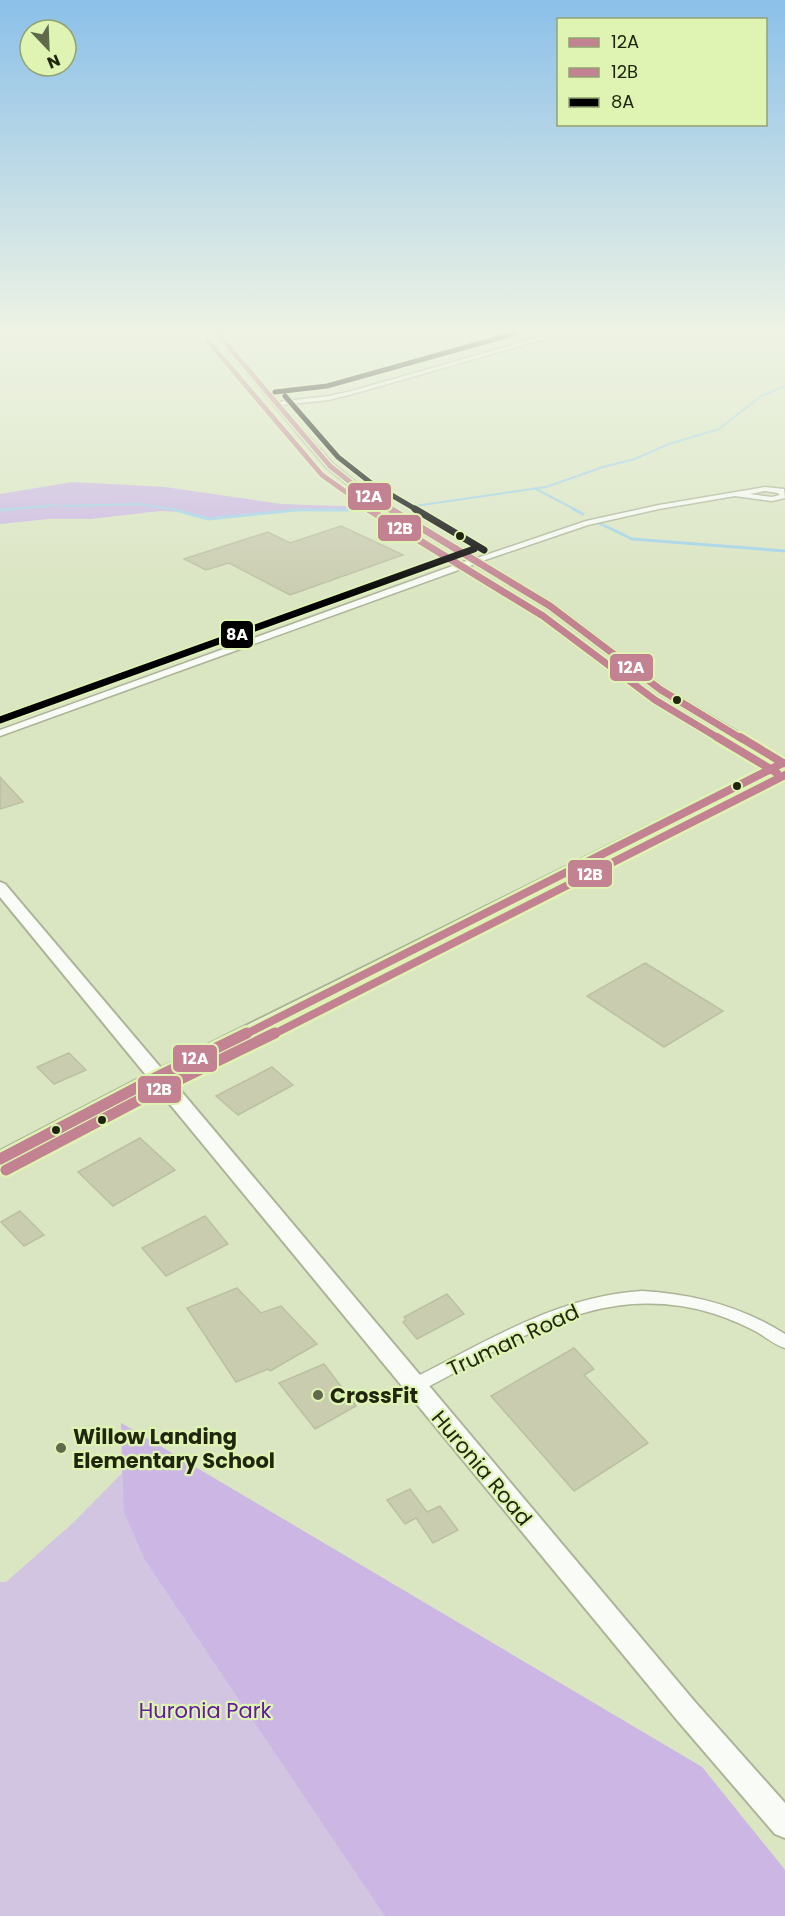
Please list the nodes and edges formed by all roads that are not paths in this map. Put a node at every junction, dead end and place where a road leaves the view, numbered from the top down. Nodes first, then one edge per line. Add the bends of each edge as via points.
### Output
1 (292, 422) edge
2 (734, 494) junction
3 (478, 560) junction
4 (0, 733) edge
5 (784, 763) edge
6 (0, 887) edge
7 (157, 1077) junction
8 (0, 1159) edge
9 (785, 1342) edge
10 (414, 1386) junction
11 (785, 1824) edge

1 - 3 street via 330,466 364,493
2 - 2 street via 772,499 784,496 780,490 765,489
2 - 3 street via 586,523
3 - 4 street
3 - 5 street via 550,606 661,690
5 - 7 main road
6 - 7 main road, Huronia Road
7 - 8 main road
7 - 10 main road, Huronia Road
9 - 10 street, Truman Road via 718,1308 656,1296 594,1303 533,1327
10 - 11 main road, Huronia Road

